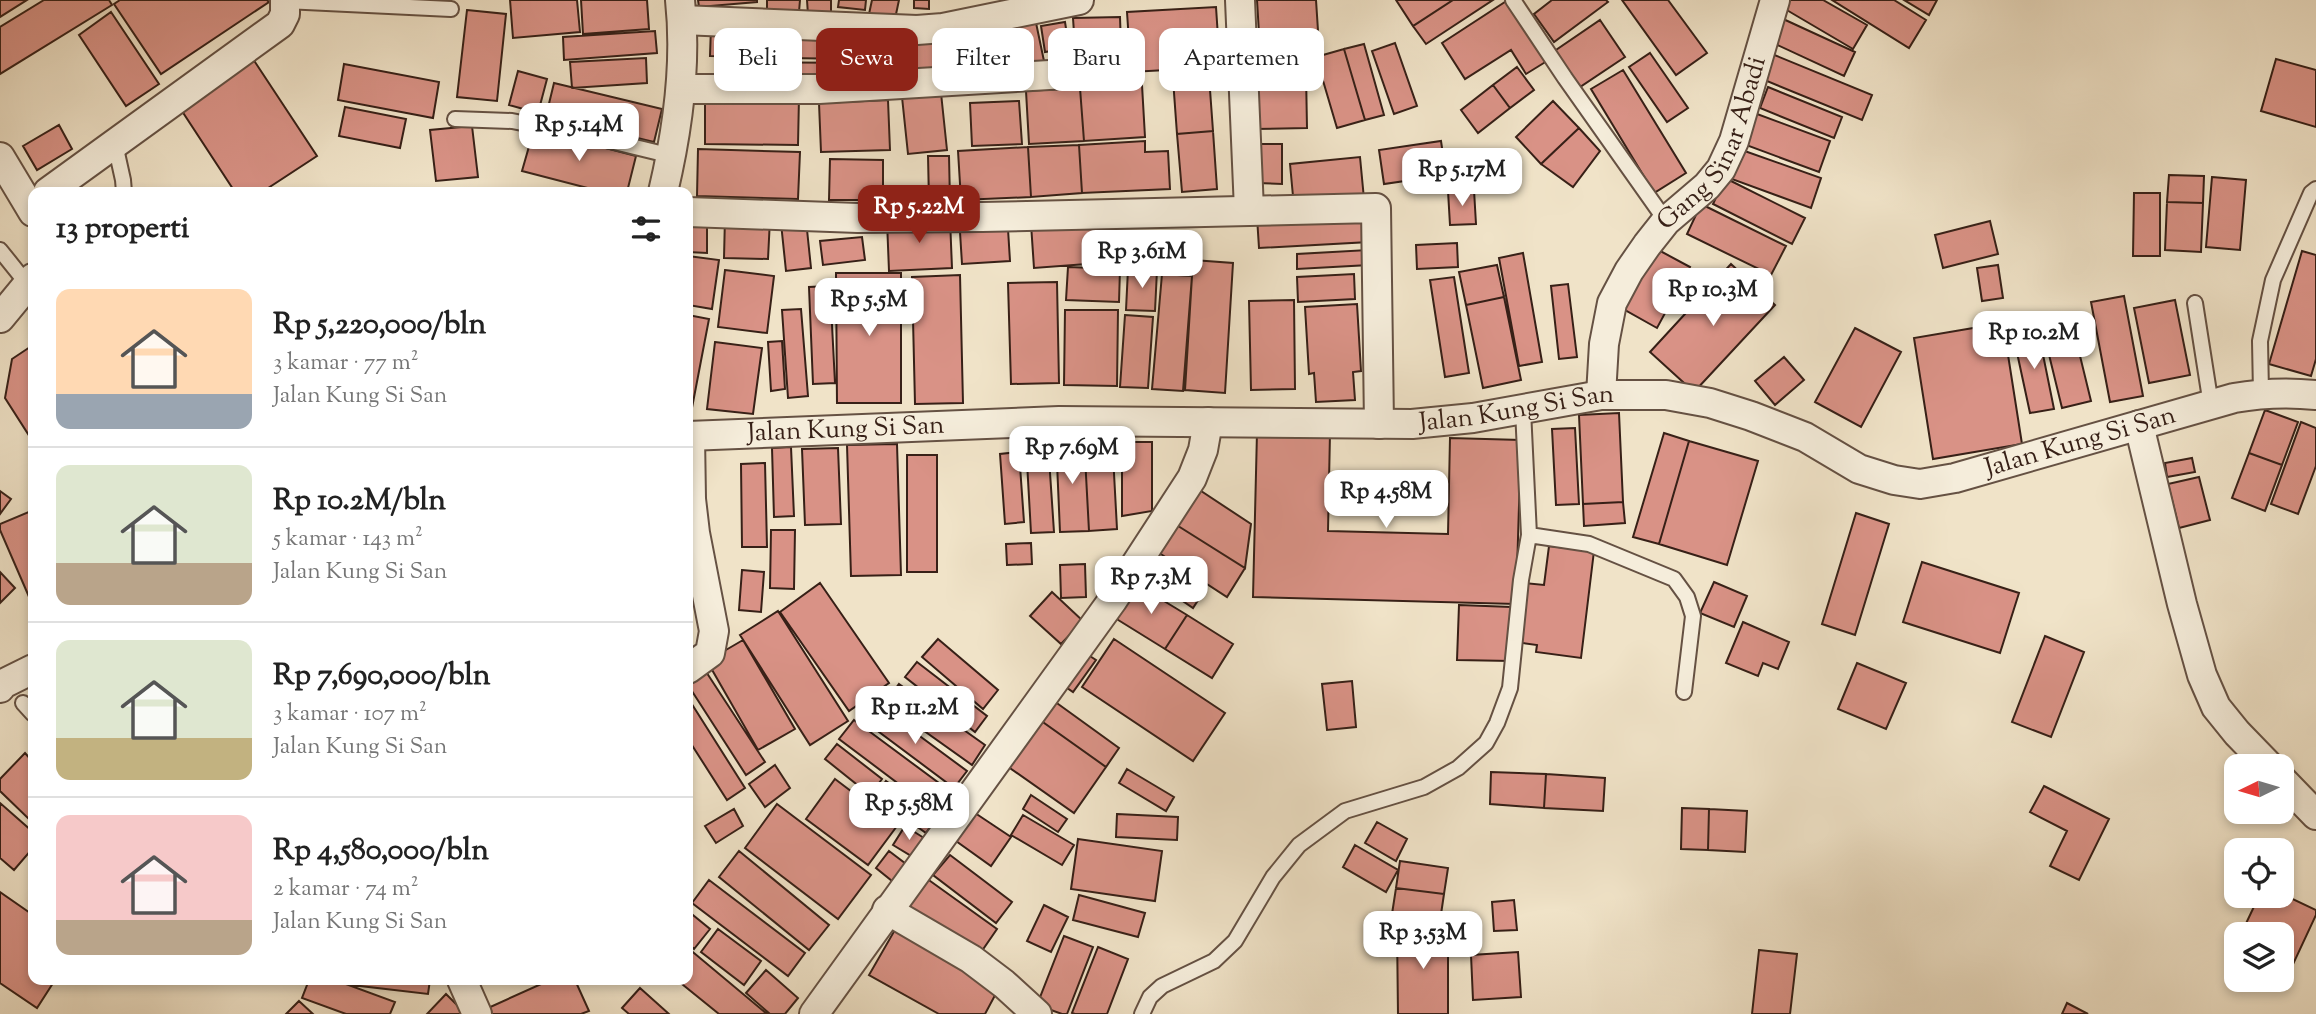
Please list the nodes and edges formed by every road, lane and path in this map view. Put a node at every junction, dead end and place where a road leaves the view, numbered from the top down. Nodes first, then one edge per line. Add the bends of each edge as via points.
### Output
1 (1079, 0) edge
2 (1240, 0) edge
3 (1513, 0) edge
4 (1775, 0) edge
5 (285, 1) edge
6 (451, 9) dead end
7 (681, 10) edge
8 (1048, 75) edge
9 (682, 89) junction
10 (455, 119) dead end
11 (115, 144) junction
12 (672, 156) junction
13 (0, 158) edge
14 (57, 187) edge
15 (124, 187) edge
16 (664, 187) edge
17 (2316, 189) edge
18 (28, 193) edge
19 (1249, 210) junction
20 (693, 212) edge
21 (1666, 222) junction
22 (0, 250) edge
23 (28, 279) edge
24 (28, 285) edge
25 (2195, 303) dead end
26 (0, 318) edge
27 (2261, 393) junction
28 (1601, 395) junction
29 (2316, 395) edge
30 (2211, 405) junction
31 (1523, 410) junction
32 (1208, 422) junction
33 (1379, 424) junction
34 (2139, 425) junction
35 (693, 436) edge
36 (693, 516) edge
37 (1529, 535) junction
38 (693, 665) edge
39 (28, 677) edge
40 (1684, 692) dead end
41 (14, 696) edge
42 (2257, 754) edge
43 (2294, 792) edge
44 (2316, 815) edge
45 (887, 910) junction
46 (464, 985) edge
47 (477, 1014) edge
48 (814, 1014) edge
49 (1037, 1014) edge
50 (1142, 1014) edge

1 - 7 street via 917,30
2 - 19 street
3 - 21 lane
4 - 21 street, Gang Sinar Abadi via 1734,141 1721,169
5 - 6 lane
5 - 11 street via 280,24
7 - 9 street
8 - 9 street via 819,89
9 - 12 street
10 - 12 lane via 512,121
11 - 14 street
11 - 15 lane
12 - 16 street
13 - 18 street
17 - 27 lane via 2273,280 2260,341
19 - 20 street via 899,218
19 - 33 street via 1376,208
21 - 28 street, Gang Sinar Abadi via 1629,271 1612,303
22 - 23 lane
24 - 26 street
25 - 30 lane
27 - 29 street, Jalan Kung Si San
27 - 30 street, Jalan Kung Si San
28 - 31 street, Jalan Kung Si San
28 - 34 street, Jalan Kung Si San via 1666,395 1710,403 1805,437 1859,469 1920,484
30 - 34 street, Jalan Kung Si San
31 - 33 street, Jalan Kung Si San
31 - 37 lane
32 - 33 street, Jalan Kung Si San
32 - 35 street, Jalan Kung Si San via 1059,421
32 - 45 street via 1192,478 1112,601
34 - 42 street via 2202,675 2216,707
36 - 38 street via 714,631 710,653
37 - 40 lane via 1590,544 1674,579 1687,597 1692,616
37 - 50 lane via 1510,688 1486,743 1458,768 1424,787 1345,811 1299,845 1273,877 1235,941 1214,961 1162,986
39 - 41 street
43 - 44 street
45 - 48 street
45 - 49 street via 971,959
46 - 47 street

